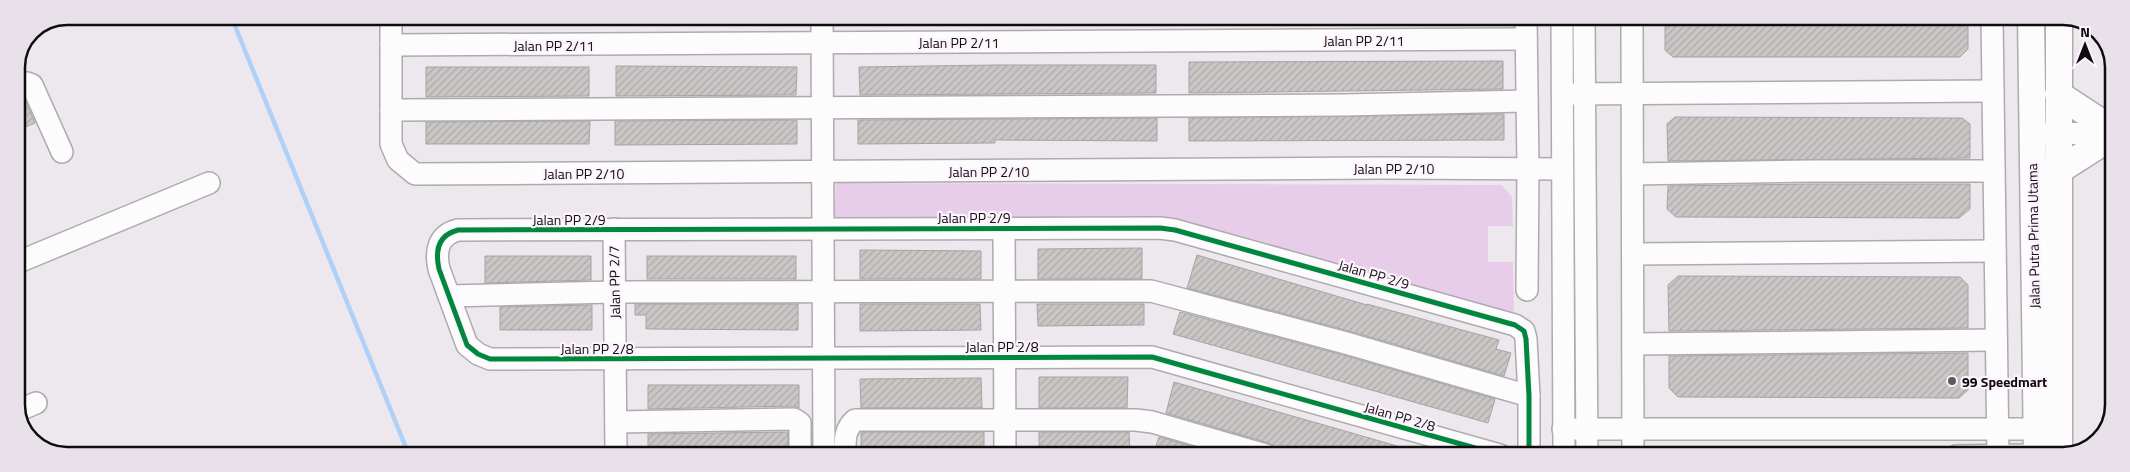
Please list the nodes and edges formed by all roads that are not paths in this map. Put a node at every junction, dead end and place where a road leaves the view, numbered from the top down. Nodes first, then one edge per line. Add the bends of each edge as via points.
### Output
1 (392, 25) edge
2 (822, 25) edge
3 (1526, 25) edge
4 (1562, 25) edge
5 (1584, 25) edge
6 (1632, 25) edge
7 (1992, 25) edge
8 (2030, 25) edge
9 (2059, 25) edge
10 (1526, 40) junction
11 (822, 43) junction
12 (391, 45) junction
13 (25, 84) edge
14 (1993, 91) junction
15 (1562, 94) junction
16 (1585, 94) junction
17 (1632, 94) junction
18 (2058, 94) junction
19 (1527, 101) junction
20 (822, 107) junction
21 (391, 110) junction
22 (2105, 127) edge
23 (2105, 133) edge
24 (2031, 134) junction
25 (2058, 134) junction
26 (2105, 139) edge
27 (62, 152) dead end
28 (1528, 169) junction
29 (1562, 169) junction
30 (1994, 171) junction
31 (2058, 171) junction
32 (823, 172) junction
33 (1632, 174) junction
34 (209, 183) dead end
35 (823, 228) junction
36 (1004, 228) junction
37 (614, 230) junction
38 (1995, 251) junction
39 (1527, 252) junction
40 (1562, 252) junction
41 (1585, 252) junction
42 (1633, 254) junction
43 (25, 259) edge
44 (823, 290) junction
45 (1004, 290) junction
46 (1527, 290) dead end
47 (614, 292) junction
48 (449, 296) junction
49 (1996, 340) junction
50 (1633, 344) junction
51 (1004, 358) junction
52 (615, 359) junction
53 (823, 359) junction
54 (1529, 396) junction
55 (1005, 420) junction
56 (616, 422) junction
57 (1586, 428) junction
58 (1633, 428) junction
59 (1564, 429) junction
60 (1998, 429) junction
61 (2037, 429) junction
62 (616, 447) edge
63 (800, 447) edge
64 (824, 447) edge
65 (845, 447) edge
66 (1005, 447) edge
67 (1238, 447) edge
68 (1468, 447) edge
69 (1529, 447) edge
70 (1564, 447) edge
71 (1587, 447) edge
72 (1633, 447) edge
73 (1998, 447) edge
74 (2037, 447) edge
75 (2059, 447) edge

1 - 12 street
2 - 11 street
3 - 10 street
4 - 15 street
5 - 16 street
6 - 17 street
7 - 14 street
8 - 24 main road, Jalan Putra Prima Utama
9 - 18 main road, Jalan Putra Prima Utama
10 - 11 street, Jalan PP 2/11
10 - 19 street
11 - 12 street, Jalan PP 2/11
11 - 20 street
12 - 21 street
13 - 27 street via 32,85
14 - 17 street
14 - 30 street
15 - 16 street
15 - 29 street
16 - 17 street
16 - 41 street
17 - 33 street
18 - 22 main road
18 - 25 main road, Jalan Putra Prima Utama
19 - 20 street via 1334,106
19 - 28 street
20 - 21 street
20 - 32 street
21 - 32 street, Jalan PP 2/10 via 391,144 404,166 415,174
23 - 25 street
24 - 25 street
24 - 61 main road, Jalan Putra Prima Utama
25 - 31 main road, Jalan Putra Prima Utama
26 - 31 main road
28 - 29 street, Jalan PP 2/10
28 - 32 street, Jalan PP 2/10
28 - 39 street
29 - 40 street
30 - 33 street
30 - 38 street
31 - 75 main road, Jalan Putra Prima Utama
32 - 35 street
33 - 42 street
34 - 43 street
35 - 36 street, Jalan PP 2/9
35 - 37 street, Jalan PP 2/9
35 - 44 street
36 - 45 street
36 - 54 street, Jalan PP 2/9 via 1175,230 1516,326 1524,331
37 - 47 street, Jalan PP 2/7
37 - 48 street, Jalan PP 2/9 via 458,230 449,233 438,247 437,258
38 - 42 street
38 - 49 street
39 - 40 street
39 - 46 street
40 - 41 street
40 - 59 street
41 - 57 street
42 - 50 street
44 - 45 street
44 - 47 street
44 - 53 street
45 - 51 street
45 - 54 street via 1151,291
47 - 48 street
47 - 52 street, Jalan PP 2/7
48 - 52 street, Jalan PP 2/8 via 467,345 490,359
49 - 50 street
49 - 60 street
50 - 58 street
51 - 53 street, Jalan PP 2/8
51 - 55 street
51 - 68 street, Jalan PP 2/8 via 1152,357
52 - 53 street, Jalan PP 2/8
52 - 56 street, Jalan PP 2/7
53 - 64 street
54 - 69 street
55 - 65 street via 855,420 848,426
55 - 66 street
55 - 67 street via 1136,420
56 - 62 street, Jalan PP 2/7
56 - 63 street via 794,419 800,423
57 - 58 street
57 - 59 street
57 - 71 street
58 - 60 street
58 - 72 street
59 - 70 street
60 - 61 street
60 - 73 street
61 - 74 main road, Jalan Putra Prima Utama

